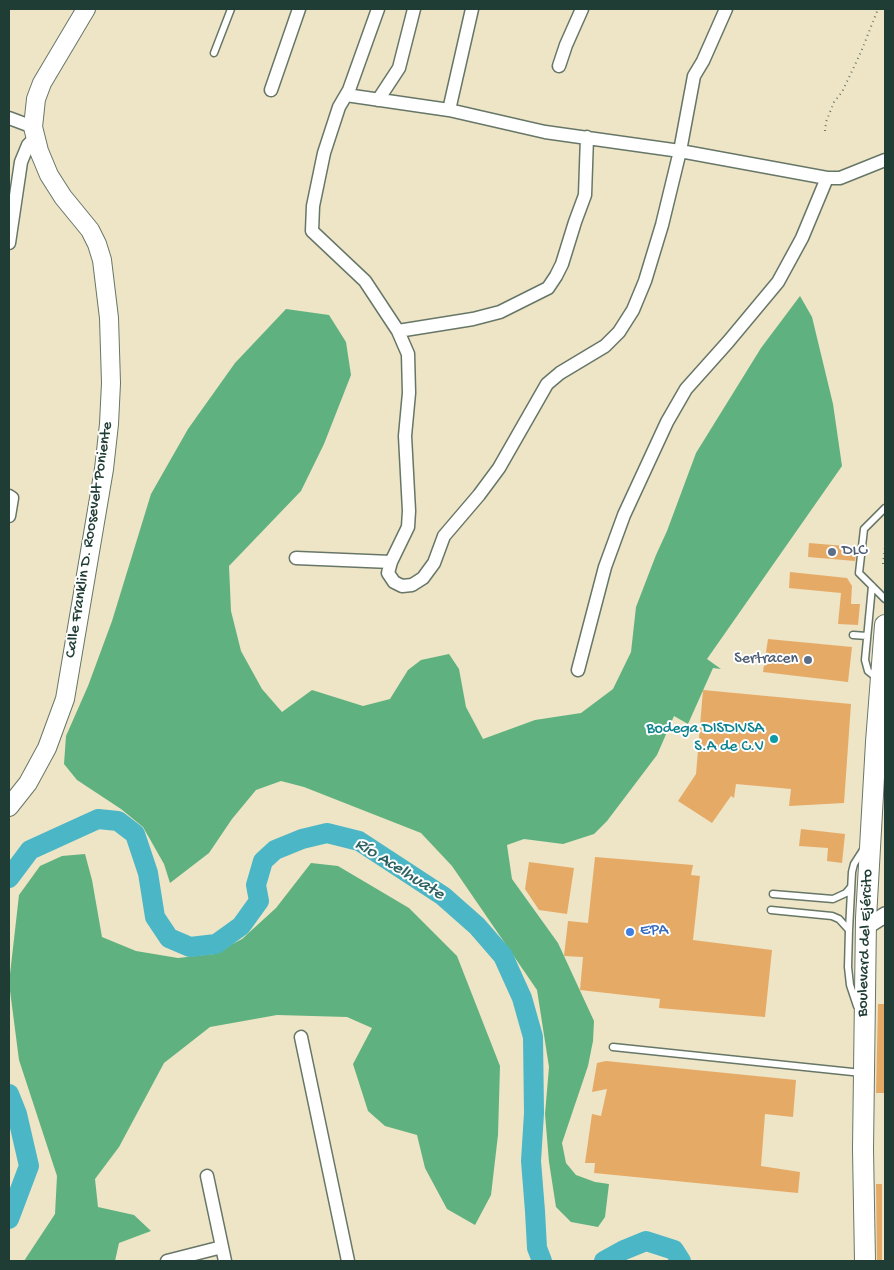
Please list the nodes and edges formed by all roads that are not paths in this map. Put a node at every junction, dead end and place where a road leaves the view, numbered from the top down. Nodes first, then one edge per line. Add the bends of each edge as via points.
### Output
1 (86, 9) edge
2 (231, 9) edge
3 (299, 9) edge
4 (378, 9) edge
5 (414, 9) edge
6 (472, 9) edge
7 (582, 9) edge
8 (726, 9) edge
9 (214, 53) dead end
10 (559, 66) dead end
11 (271, 90) dead end
12 (346, 95) junction
13 (378, 100) junction
14 (449, 110) junction
15 (9, 118) edge
16 (34, 133) junction
17 (588, 137) junction
18 (680, 151) junction
19 (885, 160) edge
20 (827, 178) junction
21 (9, 243) edge
22 (398, 331) junction
23 (9, 496) edge
24 (885, 508) edge
25 (9, 516) edge
26 (296, 558) dead end
27 (391, 562) junction
28 (872, 586) junction
29 (885, 599) edge
30 (885, 625) edge
31 (854, 635) dead end
32 (867, 636) junction
33 (578, 670) dead end
34 (880, 680) junction
35 (9, 807) edge
36 (871, 836) junction
37 (852, 887) junction
38 (773, 894) dead end
39 (771, 910) dead end
40 (885, 915) edge
41 (857, 929) junction
42 (301, 1037) dead end
43 (613, 1047) dead end
44 (864, 1073) junction
45 (208, 1176) dead end
46 (222, 1247) junction
47 (168, 1261) edge
48 (225, 1261) edge
49 (348, 1261) edge
50 (865, 1261) edge

1 - 16 main road via 42,83 36,98
2 - 9 lane
3 - 11 street
4 - 12 street
5 - 13 street via 399,68
6 - 14 street
7 - 10 street
8 - 18 street via 694,76
12 - 13 street
12 - 22 street via 324,153 313,206 312,231 365,281
13 - 14 street
14 - 17 street via 545,132
15 - 16 street
16 - 21 street via 23,153
16 - 35 main road, Calle Franklin D. Roosevelt Poniente via 49,175 90,230 102,260 109,318 110,407 104,469 65,699 47,748 28,783
17 - 18 street
17 - 22 street via 584,195 562,264 548,288 500,312
18 - 20 street
18 - 27 street via 645,281 619,332 605,346 566,368 547,384 499,468 444,536 434,563 422,578 412,585 402,586 394,582 388,572
19 - 20 street via 840,178
20 - 33 street via 802,238 778,282 686,389 667,422 604,567
22 - 27 street via 408,354 405,436 409,511 408,527
23 - 25 street via 12,498
24 - 28 lane via 864,529 859,573
26 - 27 street
28 - 29 lane
28 - 32 lane
30 - 34 highway, Boulevard del Ejército
31 - 32 lane
32 - 34 lane via 866,666
34 - 36 highway, Boulevard del Ejército
36 - 37 lane via 854,864
36 - 41 highway, Boulevard del Ejército
37 - 38 lane via 833,899
37 - 41 lane
39 - 41 lane via 832,916
40 - 41 street
41 - 44 highway, Boulevard del Ejército
42 - 49 street
43 - 44 lane
44 - 50 highway, Boulevard del Ejército
45 - 46 street
46 - 47 street
46 - 48 street

